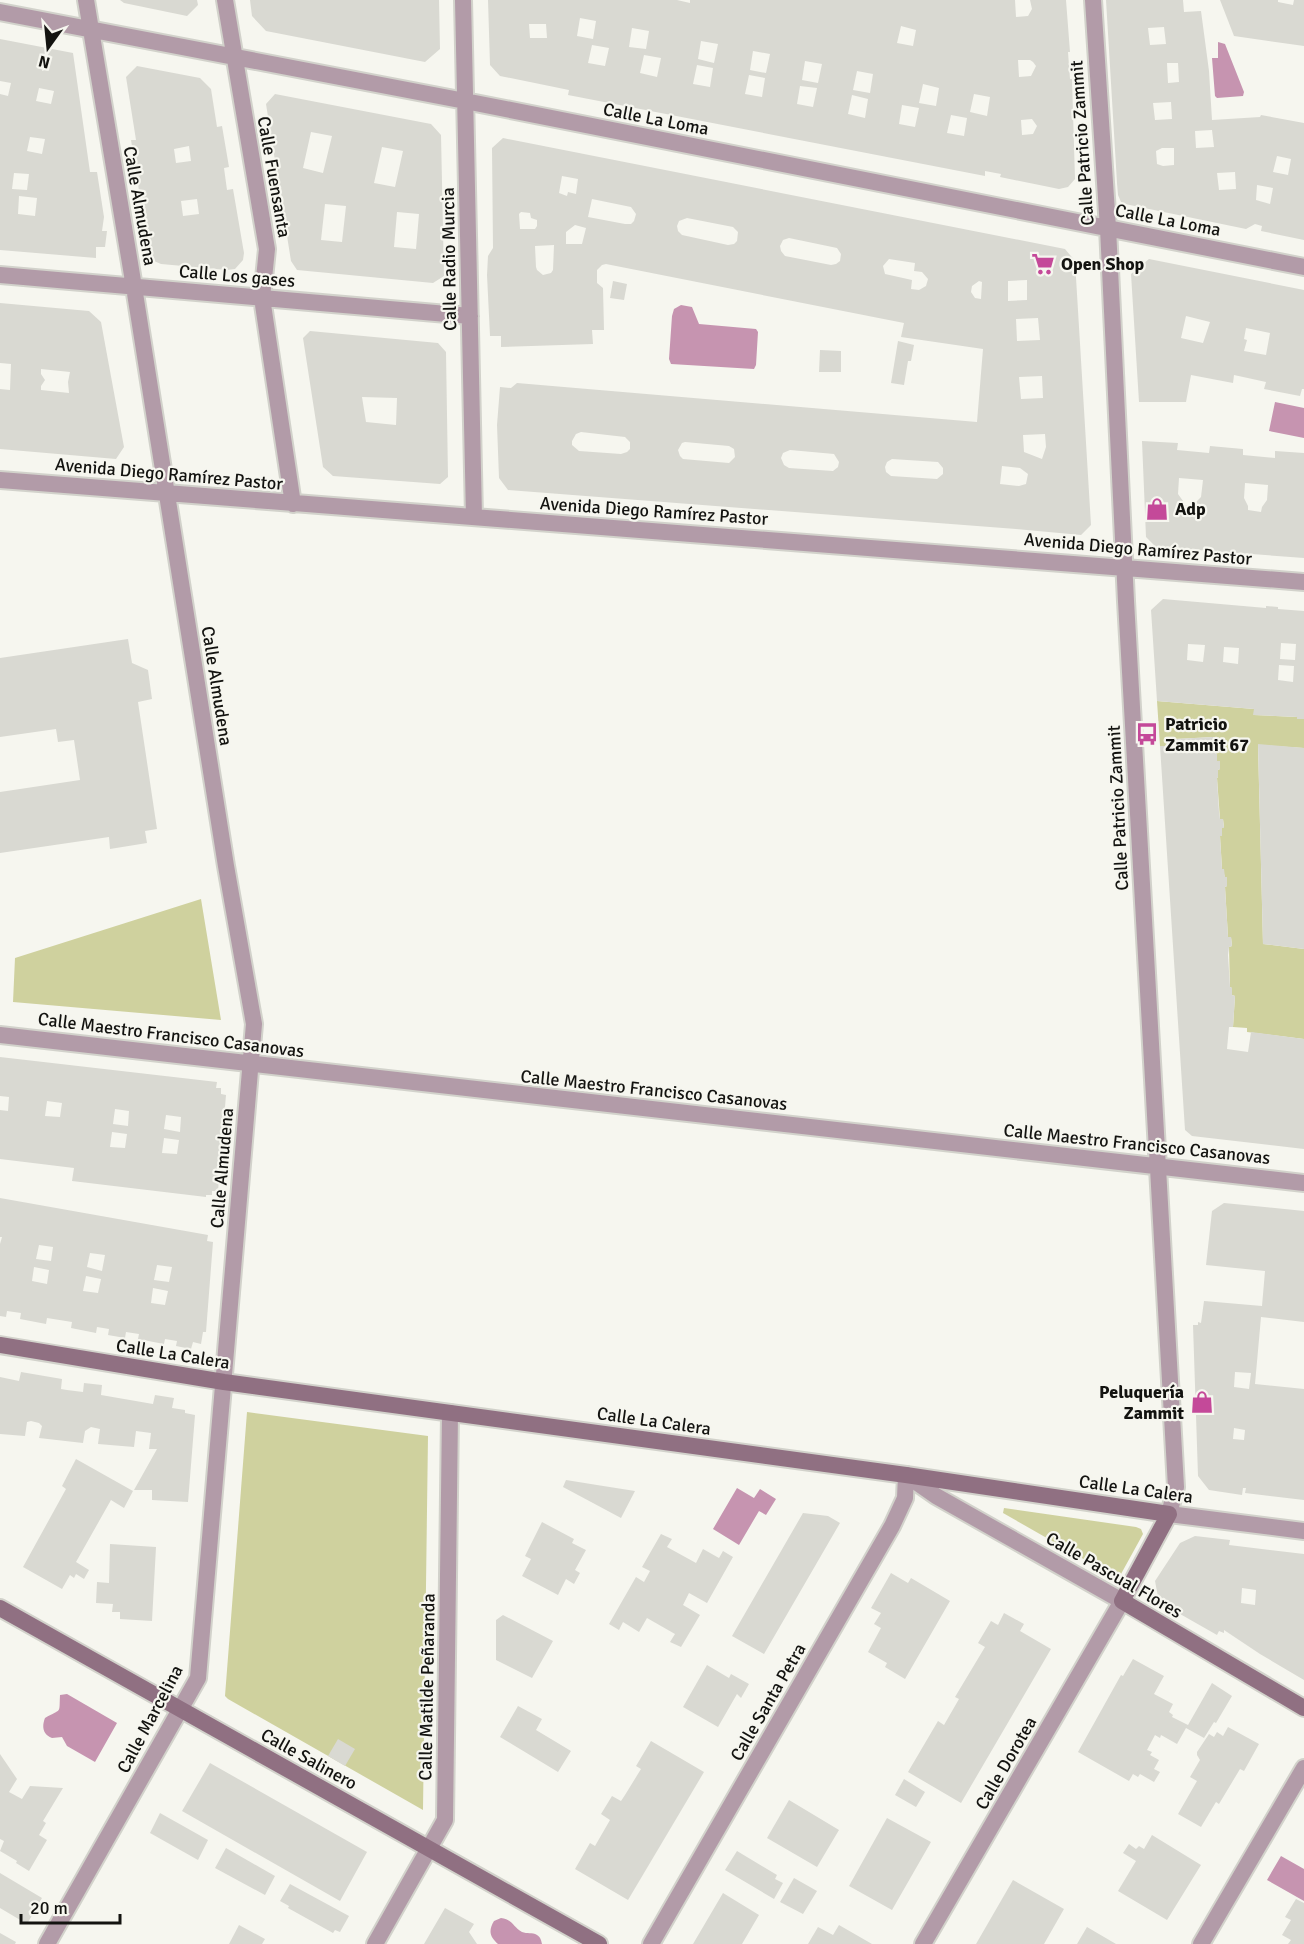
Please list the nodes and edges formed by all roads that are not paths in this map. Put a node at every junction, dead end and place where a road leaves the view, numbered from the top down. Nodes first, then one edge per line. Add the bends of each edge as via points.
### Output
1 (86, 0) edge
2 (225, 0) edge
3 (463, 0) edge
4 (1093, 0) edge
5 (0, 12) edge
6 (91, 30) junction
7 (234, 57) junction
8 (465, 101) junction
9 (1108, 228) junction
10 (1304, 267) edge
11 (0, 275) edge
12 (134, 287) junction
13 (262, 298) junction
14 (470, 316) junction
15 (0, 480) edge
16 (166, 494) junction
17 (293, 504) junction
18 (474, 517) junction
19 (1125, 568) junction
20 (1304, 582) edge
21 (0, 1035) edge
22 (251, 1064) junction
23 (1157, 1166) junction
24 (1304, 1183) edge
25 (0, 1345) edge
26 (224, 1382) junction
27 (450, 1413) junction
28 (906, 1475) junction
29 (1169, 1514) junction
30 (1304, 1531) edge
31 (1122, 1601) junction
32 (0, 1608) edge
33 (1304, 1708) edge
34 (181, 1710) junction
35 (1304, 1768) edge
36 (429, 1849) junction
37 (46, 1944) edge
38 (375, 1944) edge
39 (600, 1944) edge
40 (651, 1944) edge
41 (923, 1944) edge
42 (1201, 1944) edge

1 - 6 street, Calle Almudena
2 - 7 street, Calle Fuensanta
3 - 8 street, Calle Radio Murcia
4 - 9 street, Calle Patricio Zammit
5 - 6 street, Calle La Loma
6 - 7 street, Calle La Loma
6 - 12 street, Calle Almudena
7 - 8 street, Calle La Loma
7 - 13 street, Calle Fuensanta via 267,249
8 - 9 street, Calle La Loma
8 - 14 street, Calle Radio Murcia
9 - 10 street, Calle La Loma
9 - 19 street, Calle Patricio Zammit
11 - 12 street, Calle Los gases
12 - 13 street, Calle Los gases
12 - 16 street, Calle Almudena
13 - 14 street, Calle Los gases
13 - 17 street, Calle Fuensanta
14 - 18 street, Calle Radio Murcia
15 - 16 street, Avenida Diego Ramírez Pastor
16 - 17 street, Avenida Diego Ramírez Pastor
16 - 22 street, Calle Almudena via 254,1024
17 - 18 street, Avenida Diego Ramírez Pastor
18 - 19 street, Avenida Diego Ramírez Pastor
19 - 20 street, Avenida Diego Ramírez Pastor
19 - 23 street, Calle Patricio Zammit
21 - 22 street, Calle Maestro Francisco Casanovas
22 - 23 street, Calle Maestro Francisco Casanovas
22 - 26 street, Calle Almudena
23 - 24 street, Calle Maestro Francisco Casanovas
23 - 29 street, Calle Patricio Zammit via 1176,1487
25 - 26 main road, Calle La Calera
26 - 27 main road, Calle La Calera
26 - 34 street, Calle Marcelina via 198,1678
27 - 28 main road, Calle La Calera
27 - 36 street, Calle Matilde Peñaranda via 445,1820
28 - 29 main road, Calle La Calera
28 - 31 street, Calle Pascual Flores via 936,1496
28 - 40 street, Calle Santa Petra via 905,1498 892,1526
29 - 30 street, Calle La Calera
29 - 31 main road, Calle Patricio Zammit
31 - 33 main road, Calle Pascual Flores
31 - 41 street, Calle Dorotea
32 - 34 main road, Calle Salinero
34 - 36 main road, Calle Salinero
34 - 37 street, Calle Marcelina
35 - 42 street
36 - 38 street, Calle Matilde Peñaranda
36 - 39 main road, Calle Salinero

